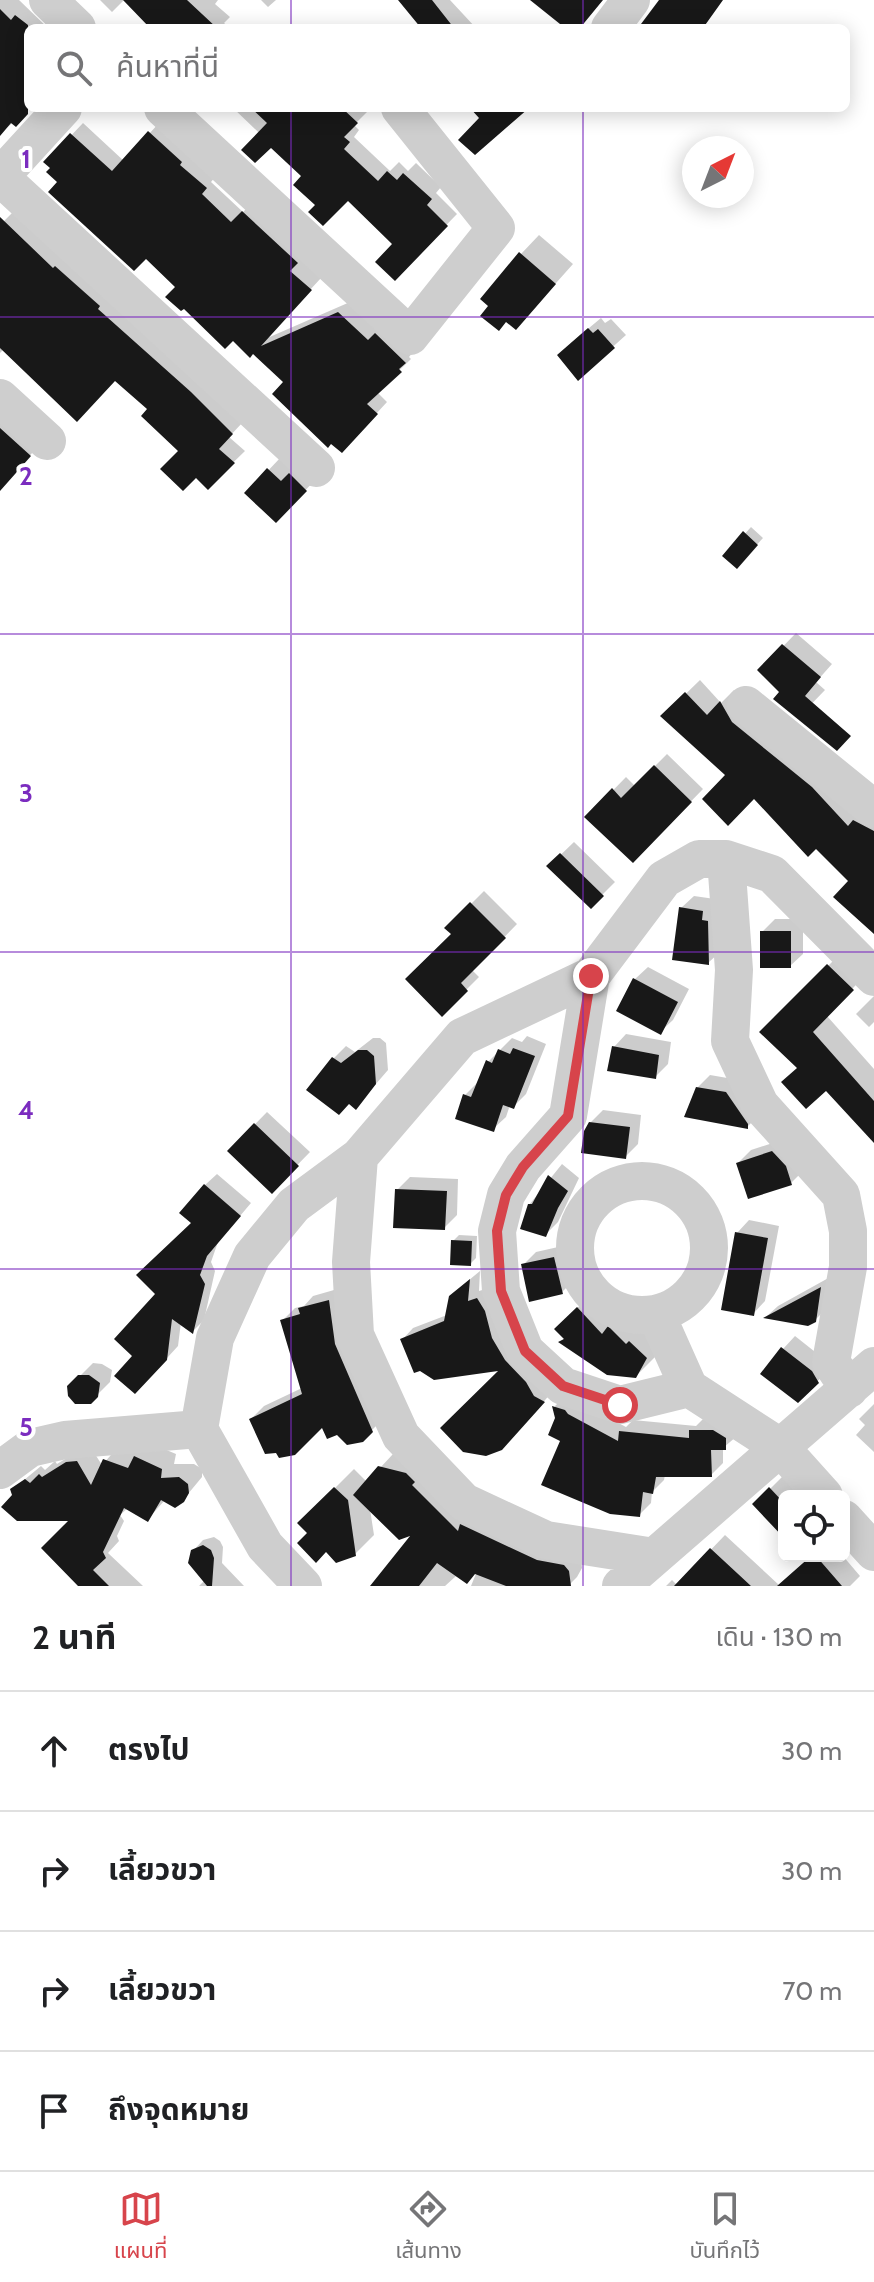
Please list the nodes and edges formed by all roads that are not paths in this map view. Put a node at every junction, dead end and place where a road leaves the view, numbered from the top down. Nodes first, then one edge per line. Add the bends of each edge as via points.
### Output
1 (48, 0) edge
2 (631, 0) edge
3 (73, 24) edge
4 (613, 24) edge
5 (59, 112) edge
6 (167, 112) edge
7 (403, 112) edge
8 (0, 398) edge
9 (47, 441) dead end
10 (316, 468) dead end
11 (746, 705) dead end
12 (874, 809) edge
13 (726, 859) junction
14 (591, 976) junction
15 (874, 977) edge
16 (359, 1157) junction
17 (656, 1314) dead end
18 (862, 1377) edge
19 (689, 1388) junction
20 (199, 1429) junction
21 (780, 1447) junction
22 (0, 1470) edge
23 (819, 1490) edge
24 (850, 1526) edge
25 (874, 1552) edge
26 (654, 1557) junction
27 (303, 1586) edge
28 (621, 1586) edge

1 - 3 street
2 - 4 street
5 - 10 street via 0,177
6 - 7 street via 410,336 496,228
8 - 9 street
11 - 12 street
13 - 14 street via 699,859 664,879
13 - 15 street via 772,874
13 - 18 street via 734,970 730,1041 760,1105 841,1195 848,1267 831,1362
14 - 16 street via 462,1037
14 - 19 street via 568,1116 506,1195 497,1231 501,1291 525,1351 563,1386 620,1405
16 - 20 street via 294,1205 252,1256 215,1338
16 - 26 street via 351,1262 355,1335 401,1436 464,1502 546,1540
17 - 19 street
18 - 21 street
19 - 21 street
20 - 22 street via 65,1440 30,1448
20 - 27 street via 265,1546
21 - 23 street
21 - 26 street
24 - 25 street
26 - 28 street

